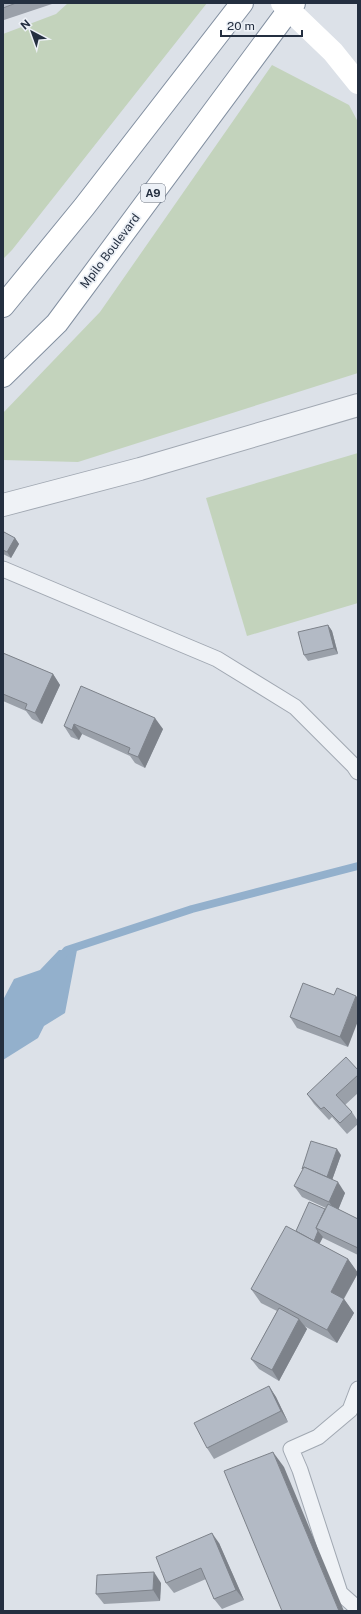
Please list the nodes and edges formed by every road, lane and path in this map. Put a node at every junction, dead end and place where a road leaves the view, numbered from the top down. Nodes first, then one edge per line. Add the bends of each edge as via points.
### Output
1 (242, 3) edge
2 (288, 5) edge
3 (358, 83) edge
4 (3, 306) edge
5 (3, 376) edge
6 (358, 405) edge
7 (3, 505) edge
8 (3, 569) edge
9 (358, 772) edge
10 (358, 1388) edge
11 (358, 1609) edge

1 - 4 main road via 84,207
2 - 3 main road via 333,52
2 - 5 main road, Mpilo Boulevard / A9 via 57,322
6 - 7 street via 140,469
8 - 9 lane via 217,659 295,707
10 - 11 lane via 350,1410 318,1436 291,1449 340,1593

